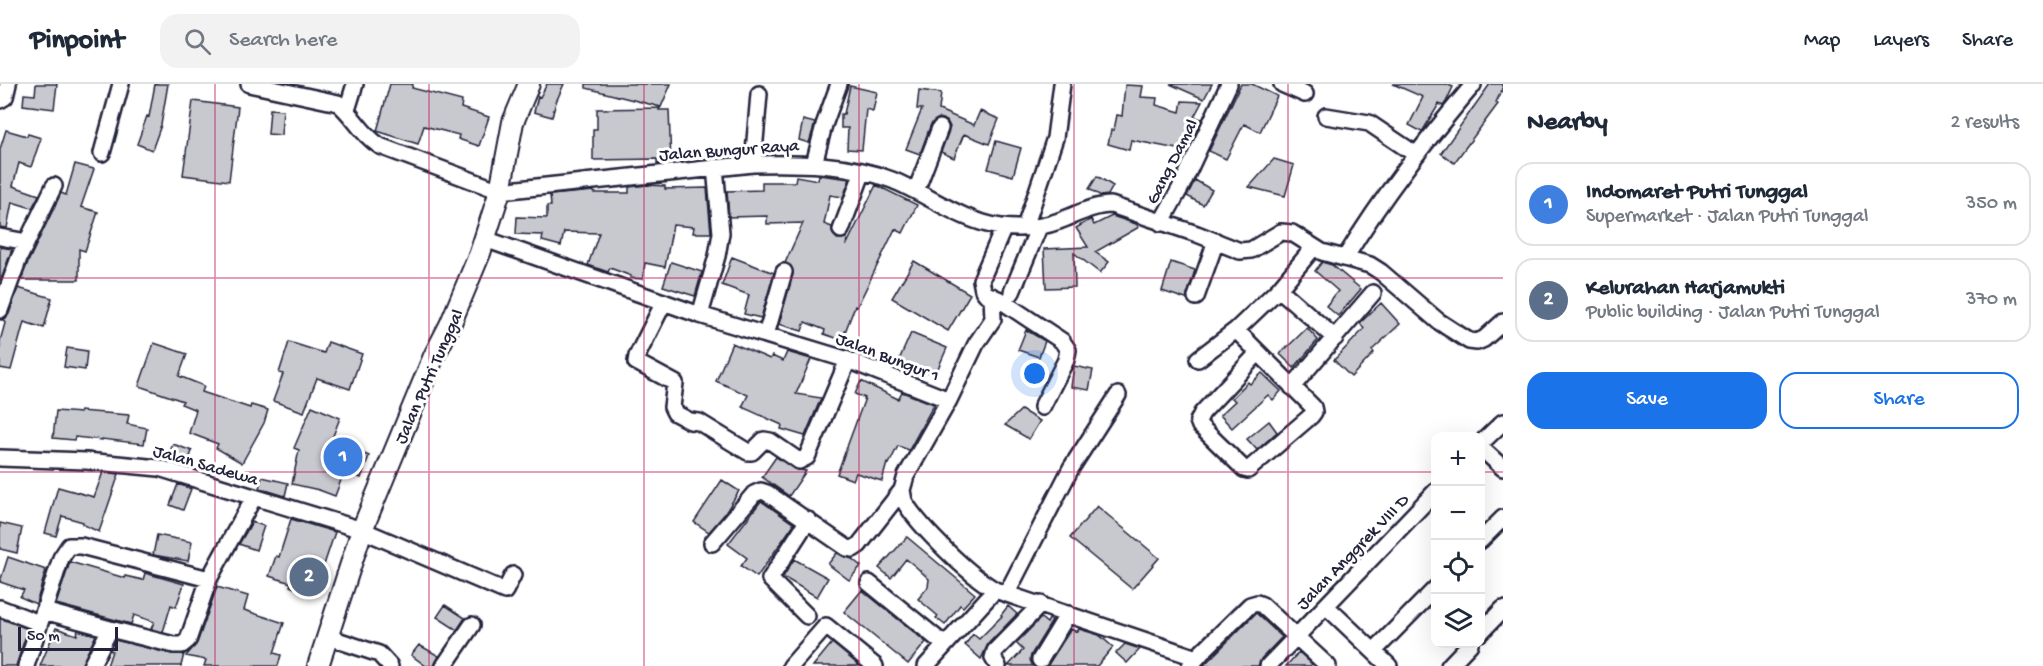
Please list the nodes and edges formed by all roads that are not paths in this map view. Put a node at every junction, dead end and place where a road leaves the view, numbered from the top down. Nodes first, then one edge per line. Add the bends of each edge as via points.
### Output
1 (8, 84) edge
2 (121, 84) edge
3 (249, 84) edge
4 (355, 84) edge
5 (529, 84) edge
6 (839, 84) edge
7 (1062, 84) edge
8 (1229, 84) edge
9 (1282, 84) edge
10 (1472, 84) edge
11 (759, 94) dead end
12 (1305, 94) dead end
13 (0, 100) edge
14 (347, 110) junction
15 (1326, 116) dead end
16 (940, 128) dead end
17 (102, 153) dead end
18 (1415, 154) junction
19 (753, 164) junction
20 (814, 164) junction
21 (715, 167) junction
22 (863, 171) junction
23 (54, 186) dead end
24 (500, 190) junction
25 (916, 190) junction
26 (1161, 223) junction
27 (1004, 227) junction
28 (1032, 227) junction
29 (842, 230) dead end
30 (0, 237) edge
31 (485, 239) junction
32 (1216, 241) junction
33 (27, 242) junction
34 (1314, 247) junction
35 (1345, 258) junction
36 (787, 273) dead end
37 (1279, 289) junction
38 (1012, 292) dead end
39 (1373, 293) dead end
40 (992, 296) junction
41 (1196, 297) dead end
42 (664, 302) junction
43 (0, 310) edge
44 (700, 315) junction
45 (1503, 322) edge
46 (1236, 330) junction
47 (770, 336) junction
48 (1335, 338) junction
49 (1258, 353) junction
50 (1198, 359) dead end
51 (848, 360) junction
52 (1292, 387) junction
53 (1118, 395) dead end
54 (948, 400) junction
55 (1042, 407) dead end
56 (1503, 422) edge
57 (1485, 441) edge
58 (1485, 451) edge
59 (0, 458) edge
60 (1503, 468) edge
61 (902, 490) junction
62 (1431, 496) edge
63 (254, 497) junction
64 (1503, 518) edge
65 (808, 520) junction
66 (362, 530) junction
67 (1481, 540) edge
68 (712, 543) dead end
69 (513, 575) dead end
70 (208, 579) junction
71 (869, 582) dead end
72 (1001, 591) junction
73 (1431, 593) edge
74 (1041, 604) junction
75 (1326, 606) junction
76 (0, 608) edge
77 (1503, 609) edge
78 (1068, 614) junction
79 (807, 616) dead end
80 (41, 617) junction
81 (472, 625) dead end
82 (1485, 628) edge
83 (110, 629) junction
84 (328, 637) junction
85 (1297, 637) junction
86 (945, 645) junction
87 (1466, 648) edge
88 (1374, 651) junction
89 (1040, 660) dead end
90 (1193, 662) edge
91 (26, 666) edge
92 (91, 666) edge
93 (318, 666) edge
94 (390, 666) edge
95 (444, 666) edge
96 (791, 666) edge
97 (875, 666) edge
98 (926, 666) edge
99 (998, 666) edge
100 (1268, 666) edge
101 (1328, 666) edge
102 (1389, 666) edge
103 (1449, 666) edge

1 - 13 street via 5,97
2 - 17 street
3 - 14 street via 329,100
4 - 14 street
5 - 24 street, Jalan Putri Tunggal via 513,122
6 - 20 street
7 - 28 street via 1055,138
8 - 26 street, Gang Damal
9 - 12 street
10 - 18 street
11 - 19 street
14 - 24 street via 364,134 380,147
15 - 18 street via 1369,123
16 - 25 street
18 - 35 street
19 - 20 street, Jalan Bungur Raya
19 - 21 street, Jalan Bungur Raya
20 - 22 street, Jalan Bungur Raya
21 - 24 street, Jalan Bungur Raya
21 - 44 street via 721,233
22 - 25 street, Jalan Bungur Raya
22 - 29 street
23 - 33 street
24 - 31 street, Jalan Putri Tunggal
25 - 27 street, Jalan Bungur Raya via 973,220
26 - 28 street, Jalan Bungur Raya via 1117,206 1103,205
26 - 32 street, Jalan Bungur Raya
27 - 28 street, Jalan Bungur Raya
27 - 40 street via 981,280 983,290
28 - 38 street
30 - 33 street
31 - 42 street, Jalan Bungur 1
31 - 66 street, Jalan Putri Tunggal
32 - 34 street, Jalan Bungur Raya via 1245,251 1287,232
32 - 41 street
33 - 43 street
34 - 35 street, Jalan Bungur Raya
34 - 37 street
35 - 45 street, Jalan Bungur Raya via 1381,272 1465,340 1480,341
36 - 47 street
37 - 46 street
37 - 48 street
39 - 48 street
40 - 54 street via 993,319
40 - 55 street via 1062,341 1068,350
42 - 44 street, Jalan Bungur 1
42 - 51 street via 636,362 675,383 675,413 748,452 764,440 799,461 807,457
44 - 47 street, Jalan Bungur 1
46 - 49 street
46 - 50 street
47 - 51 street, Jalan Bungur 1
48 - 52 street
49 - 52 street
49 - 52 street via 1198,421 1244,469 1252,469 1314,413 1313,407
51 - 54 street, Jalan Bungur 1
53 - 72 street
54 - 61 street, Jalan Bungur 1
56 - 57 street
58 - 60 street
59 - 63 street, Jalan Sadewa via 159,468
61 - 65 street, Jalan Bungur 1 via 854,549
61 - 72 street via 904,501 916,517 966,569
62 - 75 street, Jalan Anggrek VIII D
63 - 66 street, Jalan Sadewa
63 - 70 street
64 - 67 street
65 - 68 street via 758,491
65 - 79 street via 770,579
66 - 69 street, Jalan Sadewa via 505,591
66 - 84 street, Jalan Putri Tunggal
70 - 80 street via 75,545 65,550 61,558
70 - 83 street via 188,640 182,645
71 - 86 street
72 - 74 street
72 - 86 street
73 - 88 street
74 - 78 street
74 - 99 street via 995,651 993,658
75 - 85 street, Jalan Anggrek VIII D
75 - 88 street
76 - 80 street
77 - 82 street
78 - 89 street
78 - 90 street
80 - 83 street
80 - 91 street
81 - 95 street
83 - 92 street
84 - 93 street, Jalan Putri Tunggal
84 - 94 street via 379,654
85 - 90 street via 1257,603 1250,605
85 - 100 street, Jalan Anggrek VIII D
85 - 101 street
86 - 98 street
87 - 103 street
88 - 102 street
96 - 97 street via 826,626

